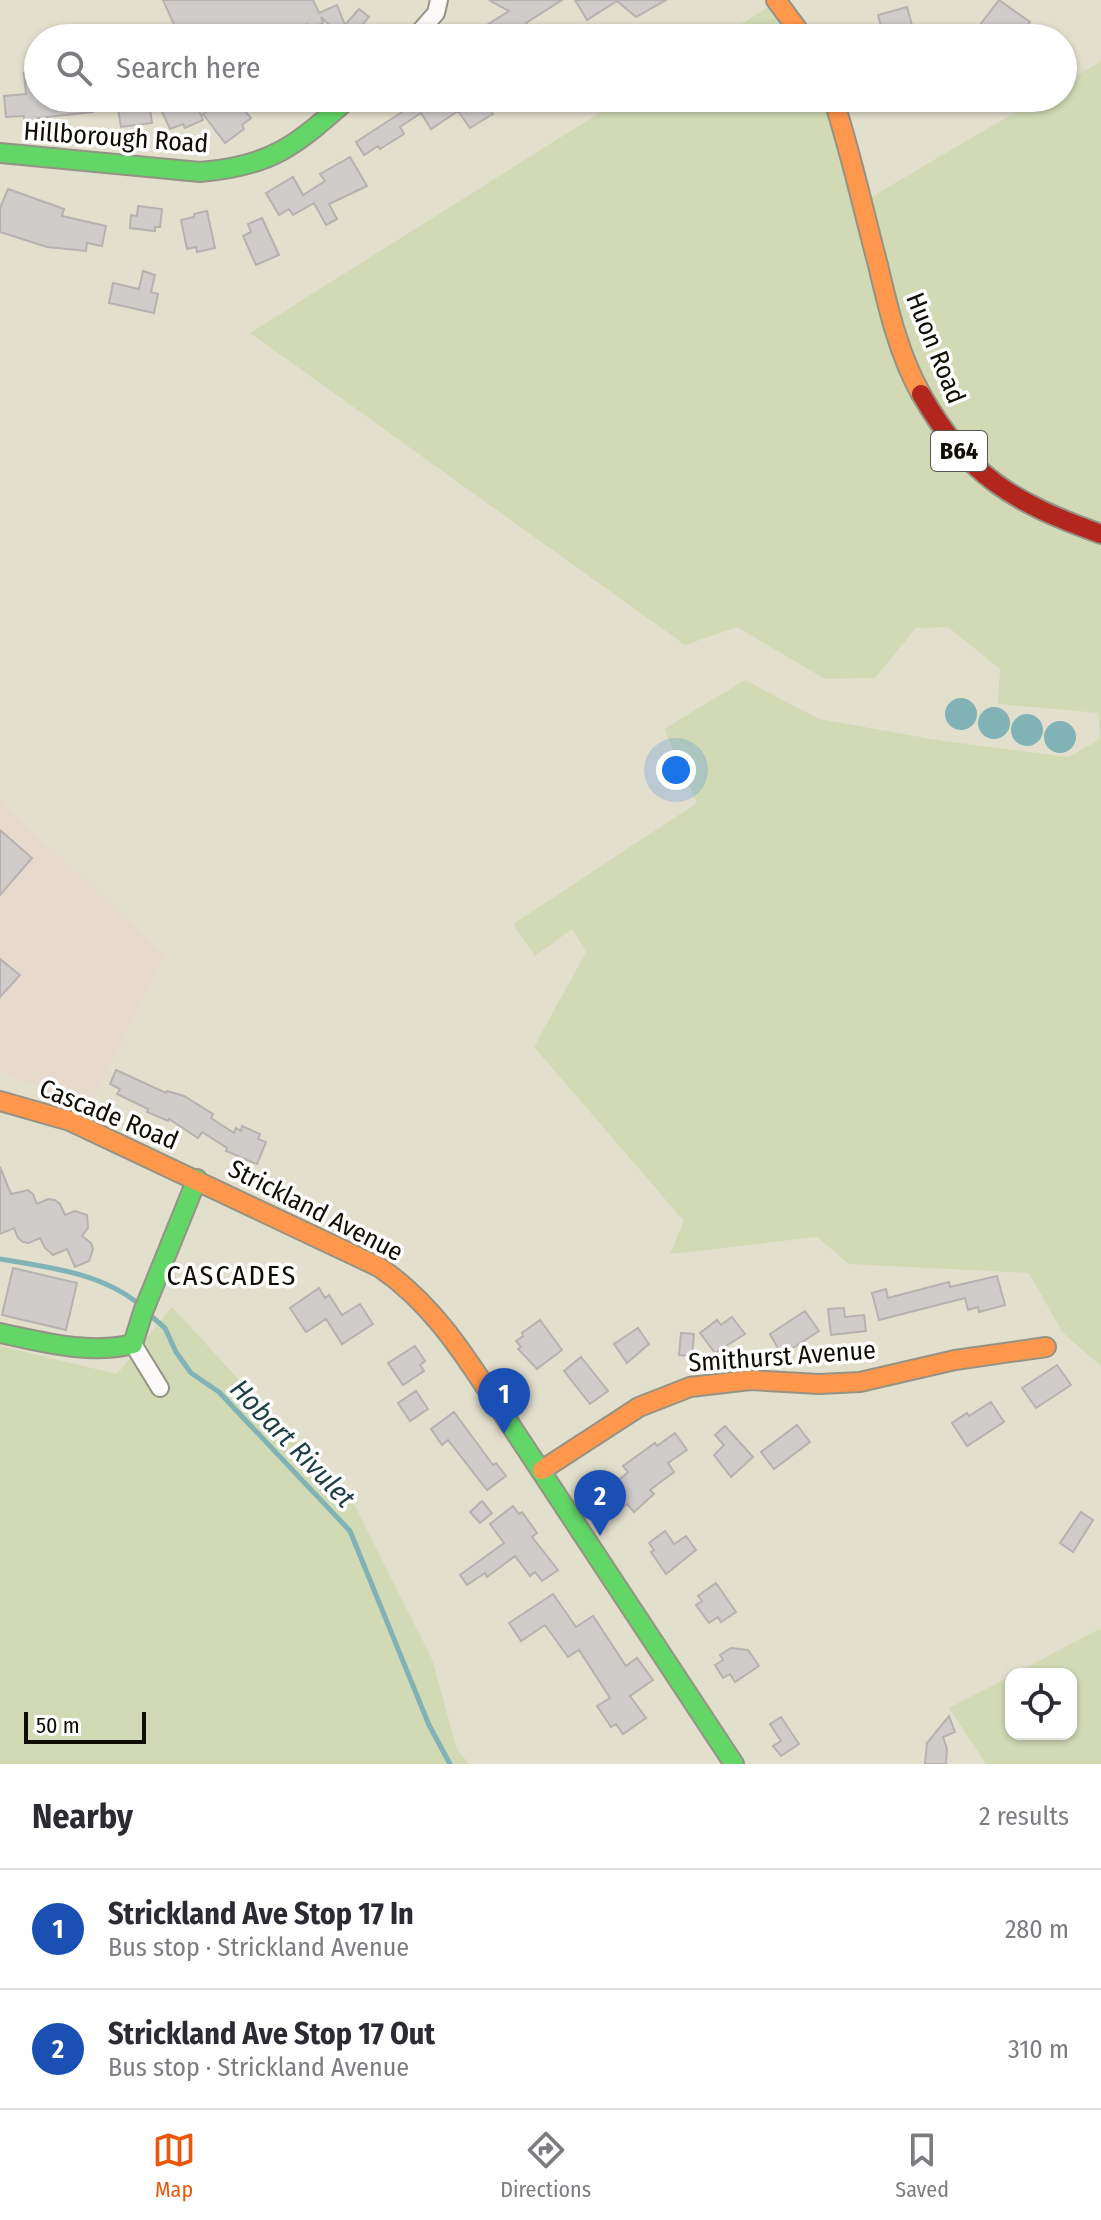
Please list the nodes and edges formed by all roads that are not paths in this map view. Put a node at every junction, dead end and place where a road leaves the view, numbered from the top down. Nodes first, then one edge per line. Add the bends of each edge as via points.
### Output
1 (439, 0) edge
2 (776, 0) edge
3 (426, 24) edge
4 (794, 24) edge
5 (333, 112) edge
6 (838, 112) edge
7 (0, 153) edge
8 (1101, 534) edge
9 (0, 1101) edge
10 (197, 1179) junction
11 (0, 1333) edge
12 (133, 1344) junction
13 (1046, 1347) dead end
14 (160, 1388) dead end
15 (542, 1470) junction
16 (734, 1764) edge

1 - 3 street
2 - 4 street
5 - 7 street, Hillborough Road via 286,153 228,170 200,172
6 - 8 street, Huon Road / B64 via 894,324 933,413 957,449 990,480 1024,503
9 - 10 street, Cascade Road via 70,1121
10 - 12 street
10 - 15 street, Strickland Avenue via 366,1259 415,1293 436,1314
11 - 12 street via 105,1348
12 - 14 street
13 - 15 street, Smithurst Avenue via 839,1384 751,1380 695,1385 627,1412
15 - 16 street, Strickland Avenue

